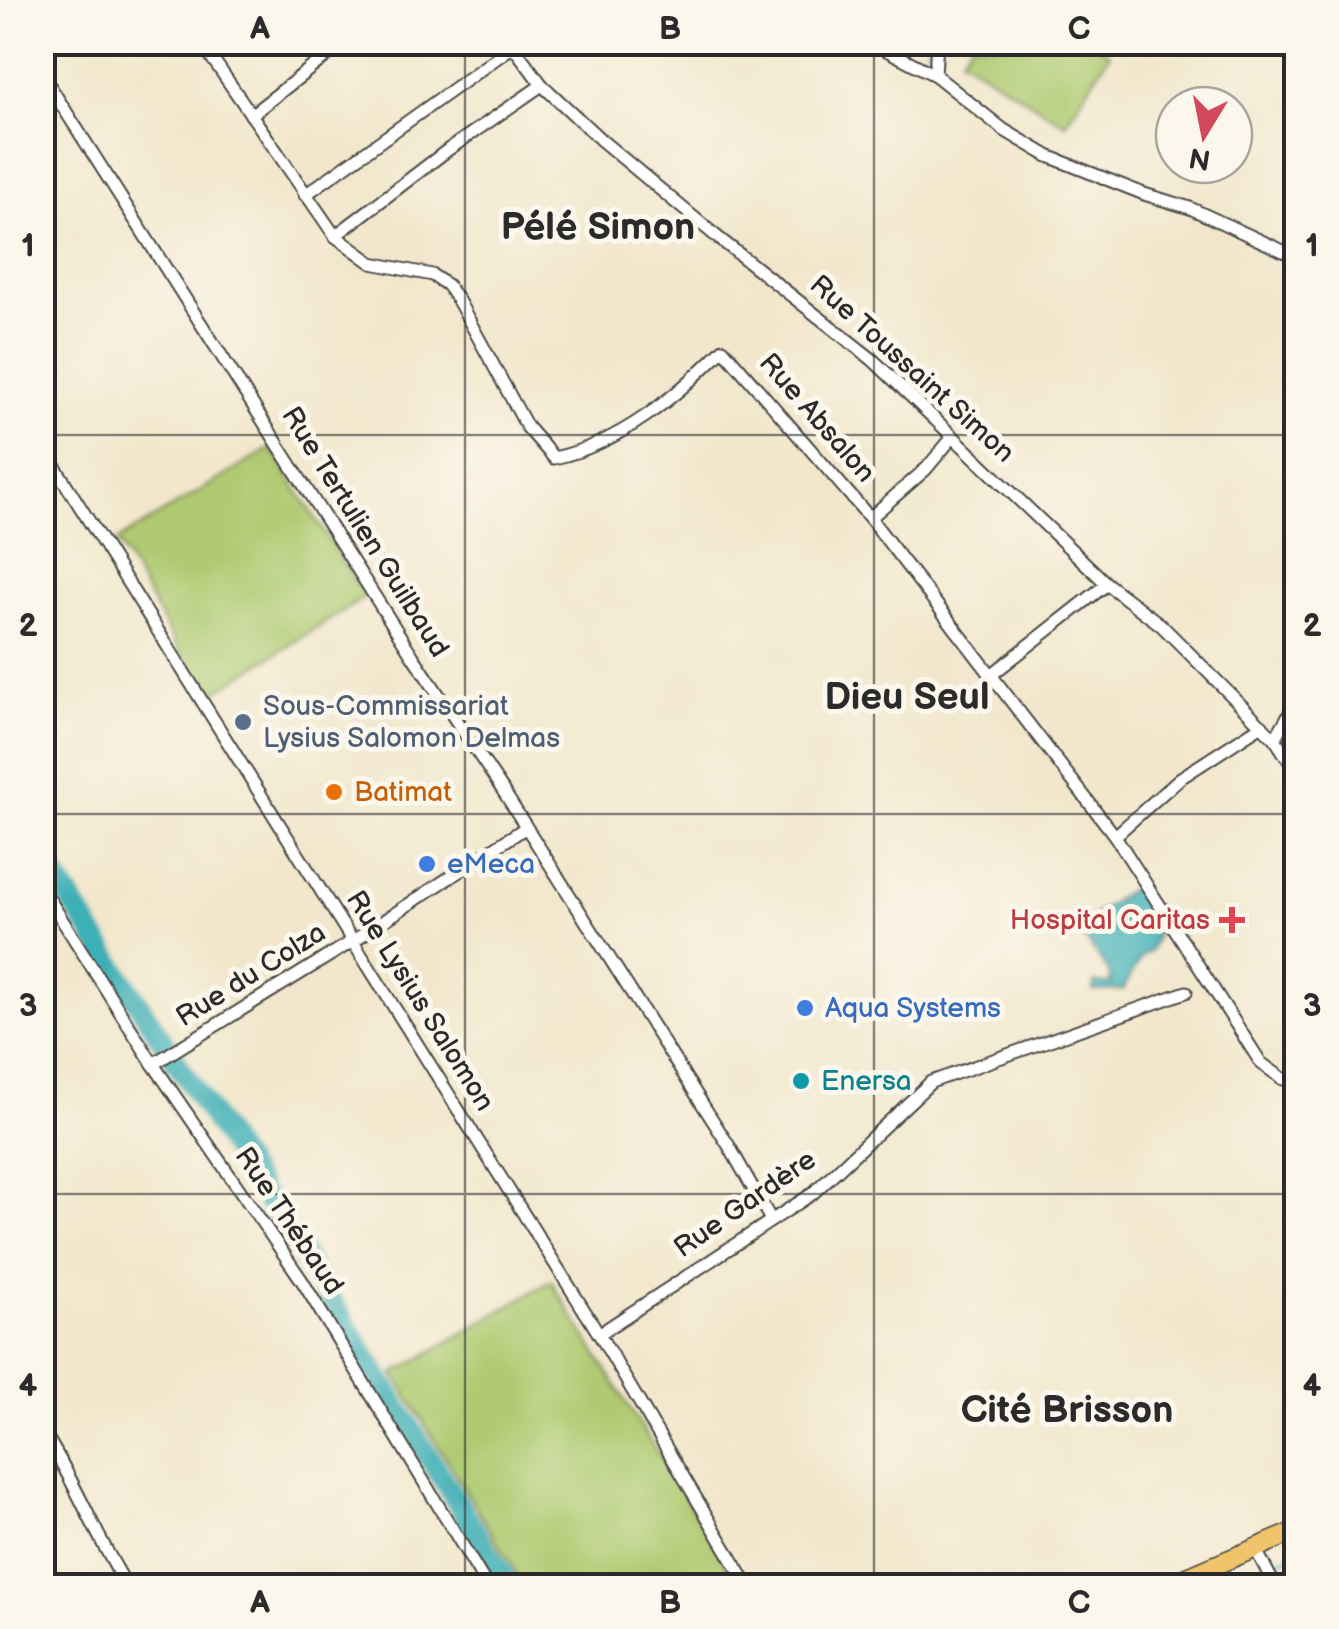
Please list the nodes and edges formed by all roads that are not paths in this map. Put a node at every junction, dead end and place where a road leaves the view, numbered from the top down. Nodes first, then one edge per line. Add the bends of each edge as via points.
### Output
1 (201, 42) edge
2 (344, 42) edge
3 (871, 42) edge
4 (936, 42) edge
5 (511, 44) edge
6 (42, 74) edge
7 (935, 75) junction
8 (542, 85) junction
9 (250, 115) junction
10 (306, 195) junction
11 (335, 236) junction
12 (1296, 257) edge
13 (952, 438) junction
14 (42, 446) edge
15 (870, 518) junction
16 (1107, 584) junction
17 (990, 676) junction
18 (1296, 702) edge
19 (1262, 726) junction
20 (1276, 739) junction
21 (1296, 772) edge
22 (525, 828) junction
23 (1114, 836) junction
24 (42, 888) edge
25 (353, 942) junction
26 (1186, 992) dead end
27 (155, 1063) junction
28 (1296, 1079) edge
29 (771, 1220) junction
30 (598, 1334) junction
31 (42, 1430) edge
32 (1296, 1531) edge
33 (1255, 1548) junction
34 (127, 1586) edge
35 (487, 1586) edge
36 (748, 1586) edge
37 (1166, 1586) edge
38 (1274, 1586) edge

1 - 9 street, Rue Absalon
2 - 9 street
3 - 7 street
4 - 7 street
5 - 8 street, Rue Toussaint Simon
5 - 10 street
6 - 22 street, Rue Tertulien Guilbaud
7 - 12 street via 1048,156 1190,208
8 - 11 street
8 - 13 street, Rue Toussaint Simon via 873,360
9 - 10 street, Rue Absalon
10 - 11 street, Rue Absalon
11 - 15 street, Rue Absalon via 372,262 432,275 446,286 528,427 554,458 632,426 723,348
13 - 15 street
13 - 16 street, Rue Toussaint Simon
14 - 25 street, Rue Lysius Salomon
15 - 17 street, Rue Absalon
16 - 17 street
16 - 19 street, Rue Toussaint Simon via 1161,626
17 - 23 street, Rue Absalon
18 - 20 street
19 - 20 street, Rue Toussaint Simon
19 - 23 street via 1180,779
20 - 21 street, Rue Toussaint Simon
22 - 25 street, Rue du Colza
22 - 29 street, Rue Tertulien Guilbaud
23 - 28 street, Rue Absalon via 1261,1063 1283,1079
24 - 27 street, Rue Thébaud
25 - 27 street, Rue du Colza
25 - 30 street, Rue Lysius Salomon
26 - 29 street, Rue Gardère via 931,1082 812,1194
27 - 35 street, Rue Thébaud via 301,1279
29 - 30 street, Rue Gardère
30 - 36 street, Rue Lysius Salomon
31 - 34 street
32 - 33 main road
33 - 37 main road
33 - 38 street

